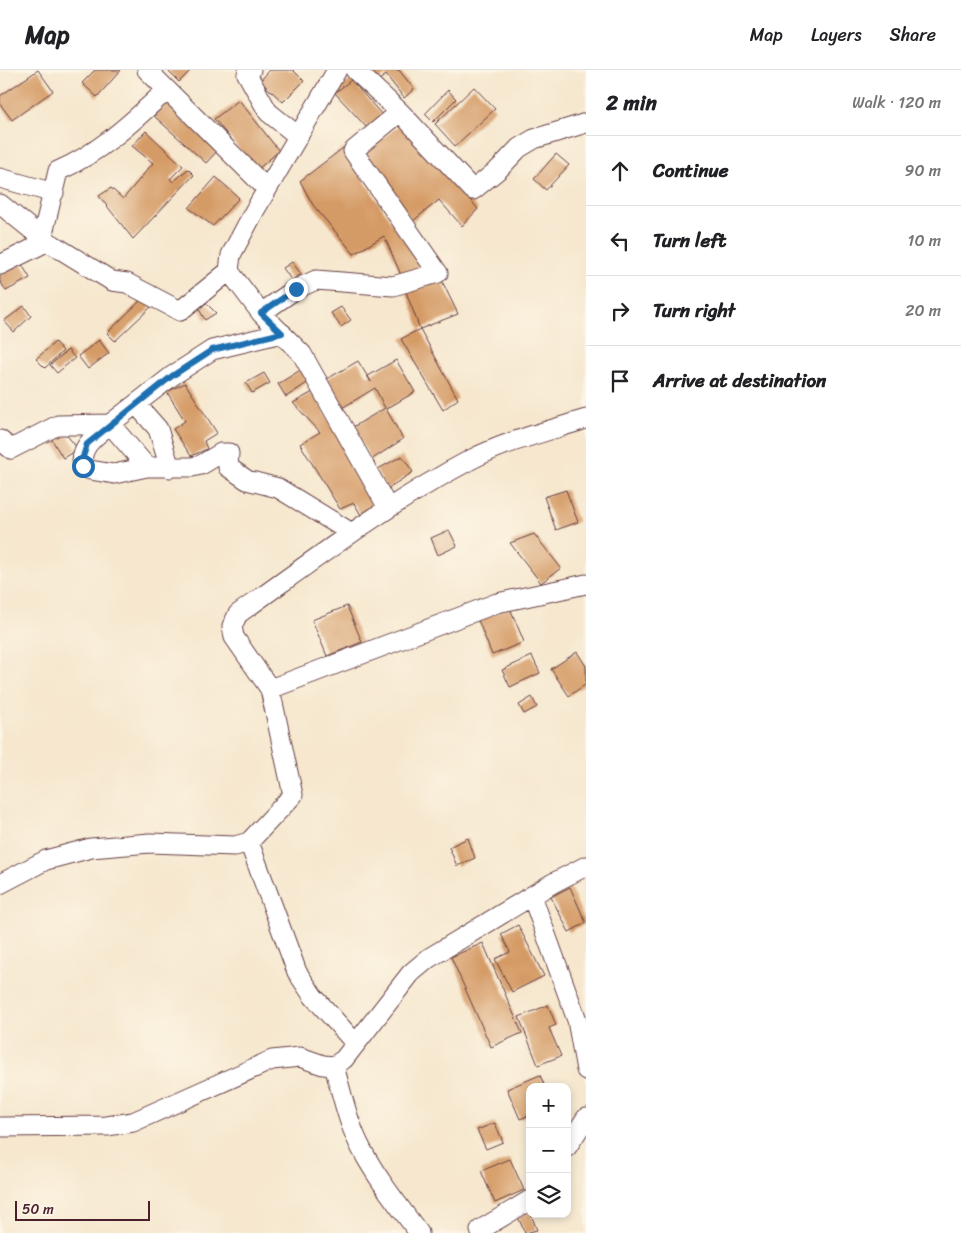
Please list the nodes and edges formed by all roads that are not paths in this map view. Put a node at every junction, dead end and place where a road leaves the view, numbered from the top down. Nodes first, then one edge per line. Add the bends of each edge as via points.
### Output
1 (147, 70) edge
2 (252, 70) edge
3 (337, 70) edge
4 (355, 70) edge
5 (169, 93) junction
6 (400, 112) junction
7 (586, 123) edge
8 (298, 136) junction
9 (0, 178) edge
10 (267, 189) junction
11 (54, 193) junction
12 (0, 204) edge
13 (45, 239) junction
14 (0, 265) edge
15 (229, 271) junction
16 (261, 313) junction
17 (282, 333) junction
18 (136, 404) junction
19 (586, 419) edge
20 (110, 424) junction
21 (0, 440) edge
22 (147, 467) junction
23 (170, 468) junction
24 (388, 508) junction
25 (350, 532) junction
26 (583, 587) edge
27 (270, 689) junction
28 (249, 842) junction
29 (586, 866) edge
30 (0, 884) edge
31 (532, 896) junction
32 (355, 1043) junction
33 (334, 1066) junction
34 (586, 1070) edge
35 (586, 1118) edge
36 (0, 1127) edge
37 (571, 1141) edge
38 (526, 1202) edge
39 (419, 1233) edge
40 (482, 1233) edge

1 - 5 street
2 - 8 street via 247,74 268,112
3 - 8 street
4 - 6 street
5 - 10 street
5 - 11 street via 159,97 80,162 58,171
6 - 7 street via 473,190 519,148 534,139
6 - 16 street via 353,151 438,273 393,286 316,280 296,289
8 - 10 street
9 - 11 street
10 - 15 street via 231,255
11 - 13 street
12 - 13 street
13 - 14 street
13 - 15 street via 112,281 127,284 180,311
15 - 16 street
16 - 17 street
17 - 18 street via 212,350
17 - 24 street via 302,354
18 - 20 street
18 - 23 street via 158,429
19 - 24 street via 472,459
20 - 21 street via 58,425 11,449
20 - 22 street
20 - 22 street via 87,444 83,466 114,474
22 - 23 street
23 - 25 street via 201,465 221,453 228,453 228,467 247,480 278,488
24 - 25 street
25 - 27 street via 238,614 232,626 234,638
26 - 27 street via 497,603
27 - 28 street via 293,795
28 - 30 street via 235,846 150,843 91,848 46,860
28 - 32 street via 297,972 313,996
29 - 31 street
31 - 32 street via 429,958 411,973
31 - 34 street via 577,1020
32 - 33 street via 344,1059
33 - 36 street via 300,1057 272,1060 133,1122 107,1126
33 - 39 street via 348,1118 361,1149
35 - 37 street
38 - 40 street via 480,1230

